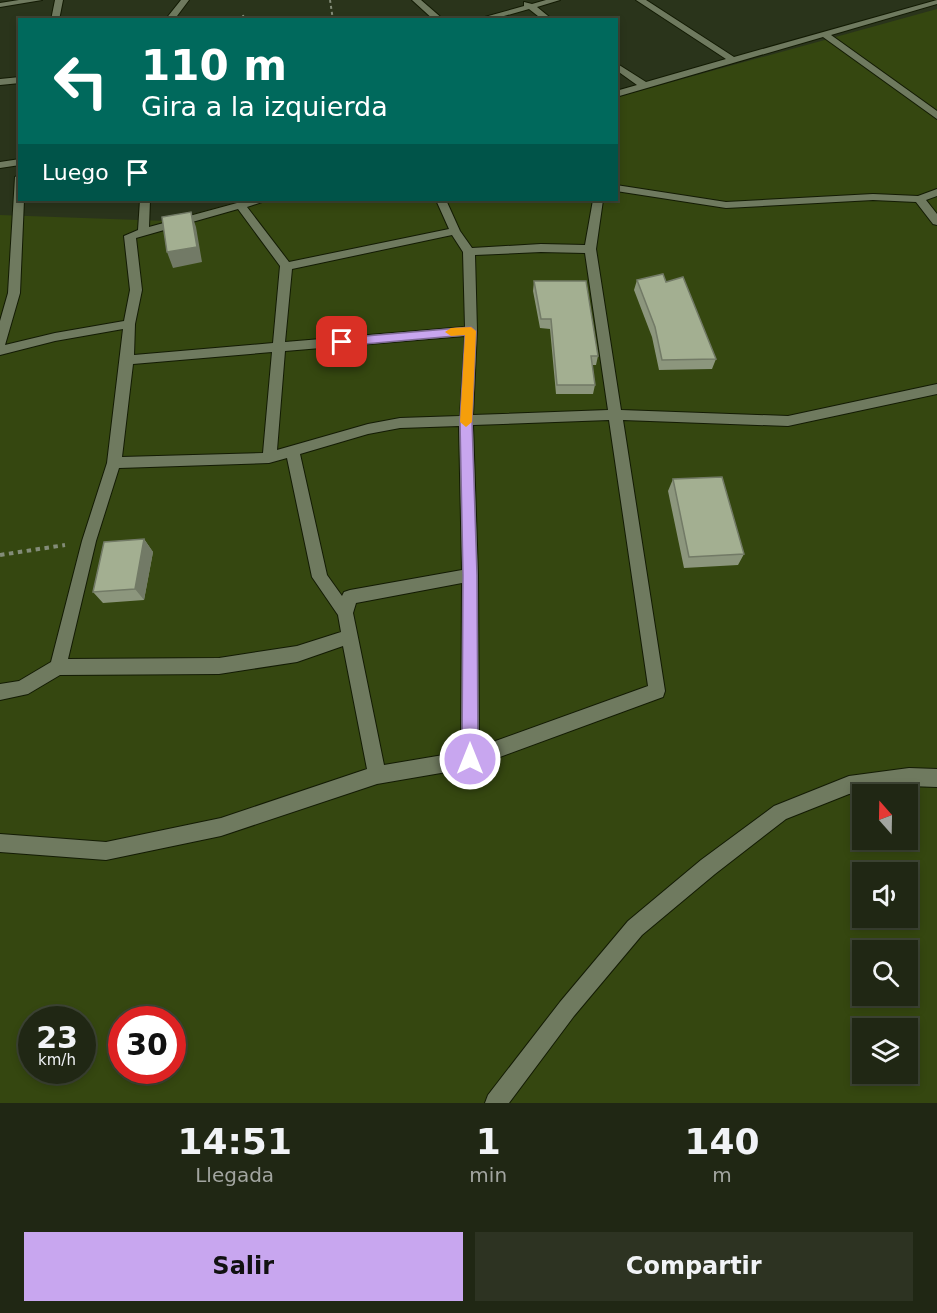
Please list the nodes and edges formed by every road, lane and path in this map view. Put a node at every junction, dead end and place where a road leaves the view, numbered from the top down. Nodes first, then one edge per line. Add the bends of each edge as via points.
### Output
1 (38, 0) edge
2 (59, 0) edge
3 (185, 0) edge
4 (330, 0) edge
5 (416, 0) edge
6 (523, 0) edge
7 (556, 0) edge
8 (640, 0) edge
9 (937, 1) edge
10 (0, 4) edge
11 (530, 6) junction
12 (243, 15) dead end
13 (55, 18) edge
14 (171, 18) edge
15 (244, 18) edge
16 (333, 18) edge
17 (438, 18) edge
18 (485, 18) edge
19 (546, 18) edge
20 (823, 33) junction
21 (734, 61) junction
22 (618, 67) edge
23 (18, 80) edge
24 (0, 82) edge
25 (645, 86) junction
26 (618, 93) edge
27 (937, 116) edge
28 (18, 162) edge
29 (0, 165) edge
30 (618, 188) edge
31 (937, 192) edge
32 (919, 199) junction
33 (19, 201) edge
34 (145, 201) edge
35 (254, 201) edge
36 (441, 201) edge
37 (598, 201) edge
38 (240, 205) junction
39 (937, 222) edge
40 (143, 230) junction
41 (455, 231) junction
42 (590, 249) junction
43 (470, 252) junction
44 (286, 266) junction
45 (129, 324) junction
46 (471, 331) junction
47 (0, 343) edge
48 (278, 348) junction
49 (0, 351) edge
50 (127, 360) junction
51 (937, 389) edge
52 (616, 415) junction
53 (466, 421) junction
54 (292, 452) junction
55 (269, 458) junction
56 (114, 463) junction
57 (89, 541) junction
58 (0, 555) edge
59 (470, 575) junction
60 (345, 613) junction
61 (350, 636) junction
62 (58, 667) junction
63 (0, 692) edge
64 (470, 759) junction
65 (378, 775) junction
66 (937, 778) edge
67 (0, 843) edge
68 (496, 1103) edge

1 - 10 street
2 - 13 street
3 - 14 street
4 - 16 path
5 - 17 street
6 - 11 street
7 - 11 street
8 - 21 street
9 - 20 street
11 - 18 street
11 - 19 street
12 - 15 path
20 - 21 street
20 - 27 street
21 - 25 street
22 - 25 street
23 - 24 street
25 - 26 street
28 - 29 street
30 - 32 street via 726,205 873,197
31 - 32 street
32 - 39 street
33 - 47 street via 14,293
34 - 40 street
35 - 38 street
36 - 41 street
37 - 42 street
38 - 40 street
38 - 44 street
40 - 45 street via 130,236 136,290
41 - 43 street
41 - 44 street
42 - 43 street
42 - 52 street
43 - 46 street
44 - 48 street
45 - 49 street
45 - 50 street
46 - 48 street
46 - 53 street
48 - 50 street
48 - 55 street
50 - 56 street
51 - 52 street via 788,421
52 - 53 street
52 - 64 street via 657,691
53 - 54 street via 399,423
53 - 59 street
54 - 55 street
54 - 60 street via 320,577
55 - 56 street
56 - 57 street
57 - 58 path
57 - 62 street
59 - 60 street via 350,597
59 - 64 street
60 - 61 street
61 - 62 street via 297,654 219,666
61 - 65 street
62 - 63 street via 22,688
64 - 65 street
65 - 67 street via 221,827 106,851
66 - 68 street via 909,777 849,785 780,812 635,928

